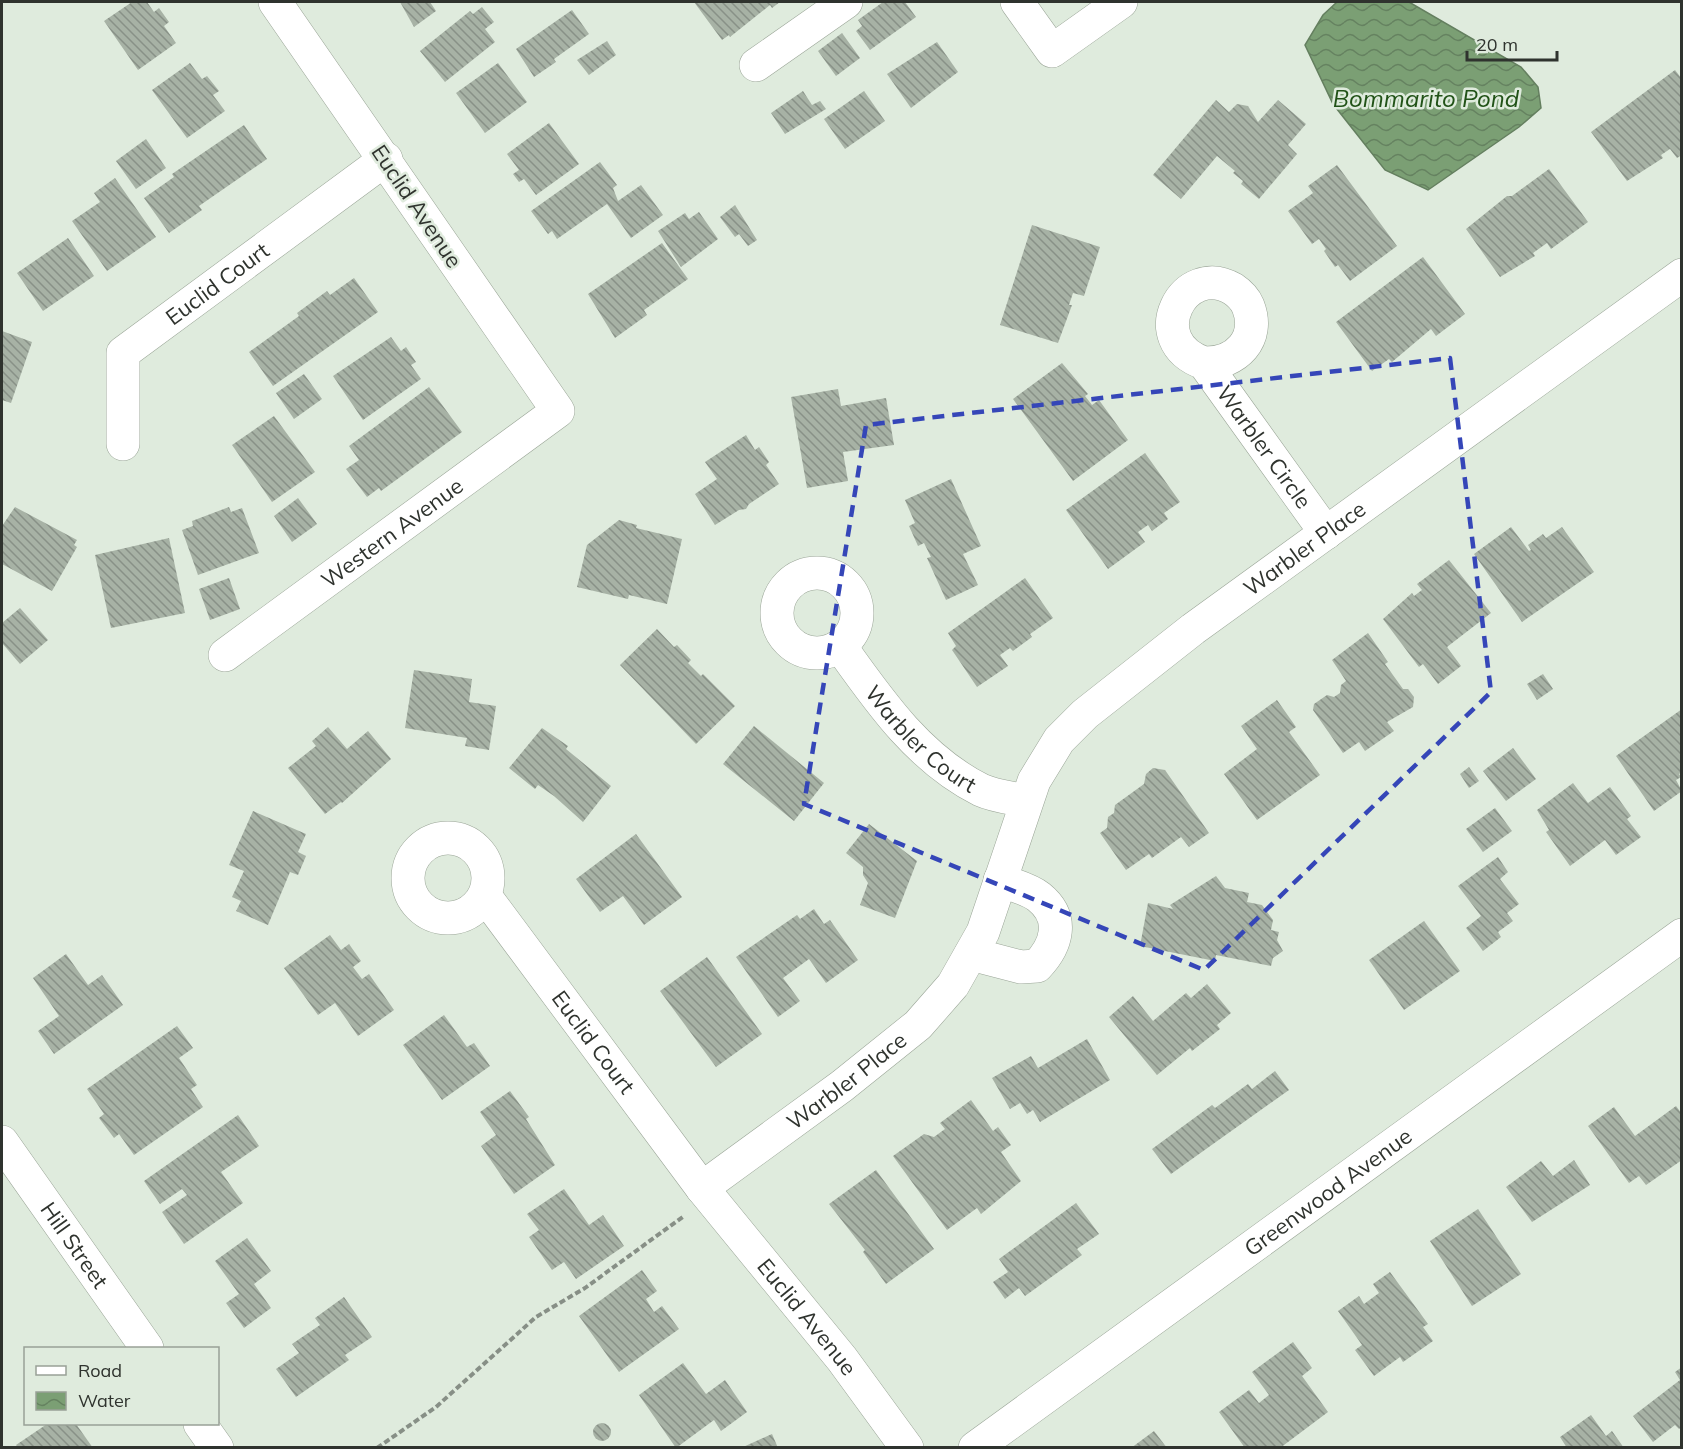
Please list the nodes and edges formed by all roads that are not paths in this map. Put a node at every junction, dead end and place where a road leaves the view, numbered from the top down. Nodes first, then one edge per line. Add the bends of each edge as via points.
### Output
1 (275, 2) edge
2 (846, 2) edge
3 (1017, 2) edge
4 (1121, 2) edge
5 (756, 65) dead end
6 (386, 159) junction
7 (1682, 275) edge
8 (1204, 363) dead end
9 (558, 411) joint
10 (123, 444) dead end
11 (1326, 533) junction
12 (840, 646) dead end
13 (225, 655) dead end
14 (1026, 801) junction
15 (1000, 880) junction
16 (485, 896) dead end
17 (1682, 934) edge
18 (971, 954) junction
19 (2, 1142) edge
20 (706, 1192) junction
21 (146, 1347) edge
22 (201, 1425) edge
23 (217, 1448) edge
24 (908, 1448) edge
25 (975, 1448) edge

1 - 6 street, Euclid Avenue
2 - 5 street
3 - 4 street via 1052,51
6 - 9 street, Euclid Avenue
6 - 10 street, Euclid Court via 123,353
7 - 11 street, Warbler Place
8 - 11 street, Warbler Circle
9 - 13 street, Western Avenue
11 - 14 street, Warbler Place via 1085,714 1059,740
12 - 14 street, Warbler Court via 880,703 934,761 983,791
14 - 15 street, Warbler Place
15 - 18 street, Warbler Place via 983,932
15 - 18 street via 1038,896 1049,908 1055,921 1050,952 1037,966 1021,967
16 - 20 street, Euclid Court
17 - 25 street, Greenwood Avenue
18 - 20 street, Warbler Place via 954,985 918,1025
19 - 21 street, Hill Street
20 - 24 street, Euclid Avenue via 842,1359
22 - 23 street

